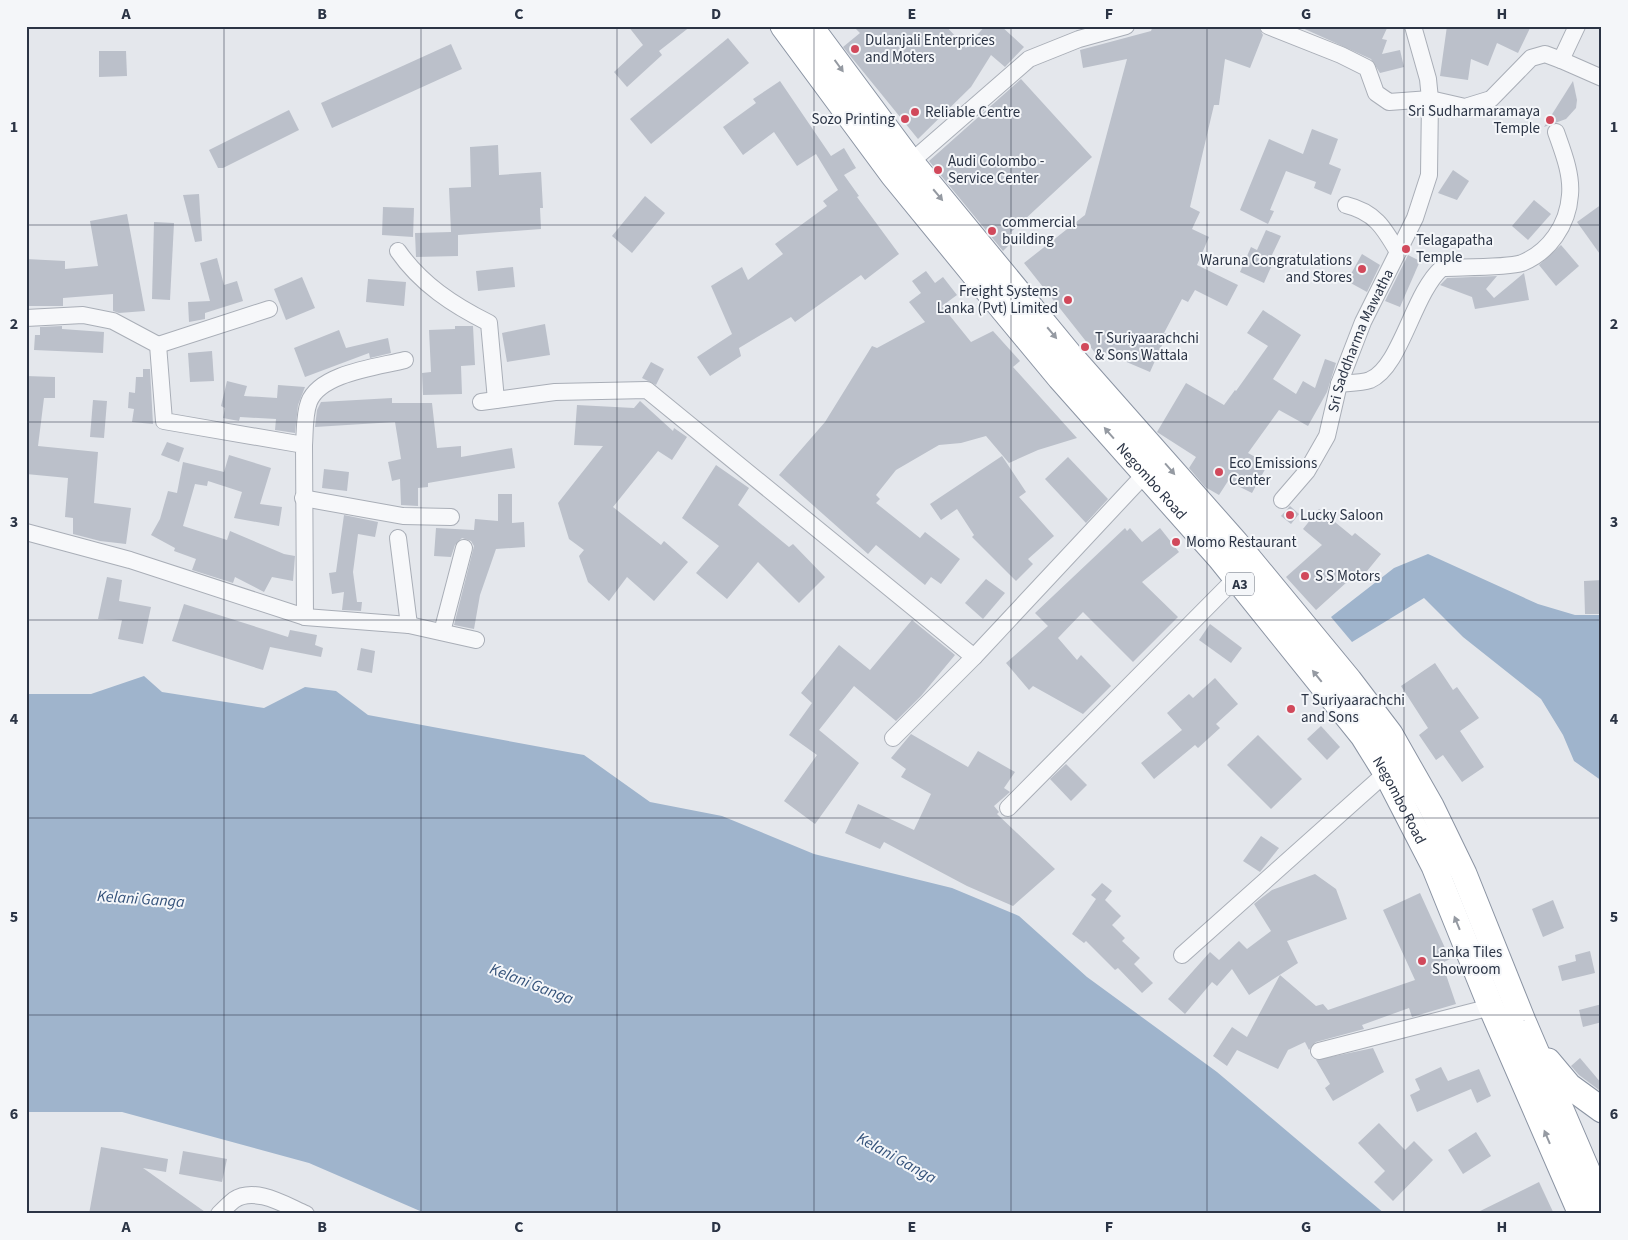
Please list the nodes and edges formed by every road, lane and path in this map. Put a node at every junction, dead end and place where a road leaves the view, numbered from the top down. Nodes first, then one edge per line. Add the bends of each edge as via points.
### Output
1 (783, 26) edge
2 (810, 26) edge
3 (1126, 26) edge
4 (1268, 26) edge
5 (1413, 26) edge
6 (1577, 26) edge
7 (1561, 60) junction
8 (1602, 78) edge
9 (1430, 99) junction
10 (1556, 132) dead end
11 (902, 168) junction
12 (1346, 205) dead end
13 (398, 250) dead end
14 (1398, 252) junction
15 (269, 309) dead end
16 (26, 318) edge
17 (158, 345) junction
18 (405, 360) dead end
19 (1339, 384) junction
20 (304, 445) junction
21 (1145, 474) junction
22 (304, 498) junction
23 (1282, 500) dead end
24 (451, 517) dead end
25 (26, 532) edge
26 (398, 538) dead end
27 (464, 548) dead end
28 (1236, 578) junction
29 (305, 617) junction
30 (409, 625) junction
31 (442, 632) junction
32 (476, 640) dead end
33 (974, 656) junction
34 (893, 738) dead end
35 (1386, 773) junction
36 (1008, 808) dead end
37 (1182, 955) dead end
38 (1491, 1007) junction
39 (1522, 1021) junction
40 (1319, 1051) dead end
41 (1602, 1110) edge
42 (1585, 1172) edge
43 (1602, 1205) edge
44 (219, 1214) edge
45 (306, 1214) edge
46 (1581, 1214) edge

1 - 11 highway, Negombo Road / A3
2 -> 11 highway, Negombo Road / A3
3 - 11 street via 1079,39 1029,59
4 - 9 street via 1367,68 1376,93 1389,102
5 - 9 street, Sri Saddharma Mawatha via 1428,79
6 - 7 street
7 - 8 street
7 - 9 street via 1545,54 1531,58 1491,99 1465,107
9 - 14 street, Sri Saddharma Mawatha via 1429,175 1415,218
10 - 19 street via 1566,160 1570,195 1555,239 1549,247 1520,264 1442,268 1433,275 1413,310 1385,369 1370,380
21 -> 11 highway, Negombo Road / A3 via 1054,370
11 -> 39 highway, Negombo Road / A3 via 1236,543 1372,709 1431,806 1464,874
12 - 14 street via 1357,207 1379,222
13 - 33 street via 413,272 458,308 489,323 489,401 556,392 647,390
14 - 19 street, Sri Saddharma Mawatha via 1363,322
15 - 17 street
16 - 17 street via 84,315 112,321
17 - 20 street via 164,420
18 - 20 street via 333,379 316,390 308,403
19 - 23 street, Sri Saddharma Mawatha via 1326,436 1307,471
20 - 22 street
21 - 28 highway, Negombo Road / A3
21 - 33 street
22 - 24 street via 403,516
22 - 29 street
25 - 29 street via 130,560
26 - 30 street
27 - 31 street
35 -> 28 highway, Negombo Road / A3 via 1334,698
28 - 36 street
29 - 30 street
30 - 31 street
31 - 32 street
33 - 34 street
35 - 37 street
38 -> 35 highway, Negombo Road / A3 via 1434,866
38 - 40 street
42 -> 38 highway, Negombo Road / A3
39 - 41 highway via 1556,1071 1575,1091
39 - 42 highway, Negombo Road / A3
42 - 43 highway, Negombo Road / A3
42 - 46 highway, Negombo Road / A3
44 - 45 street via 234,1200 256,1195

